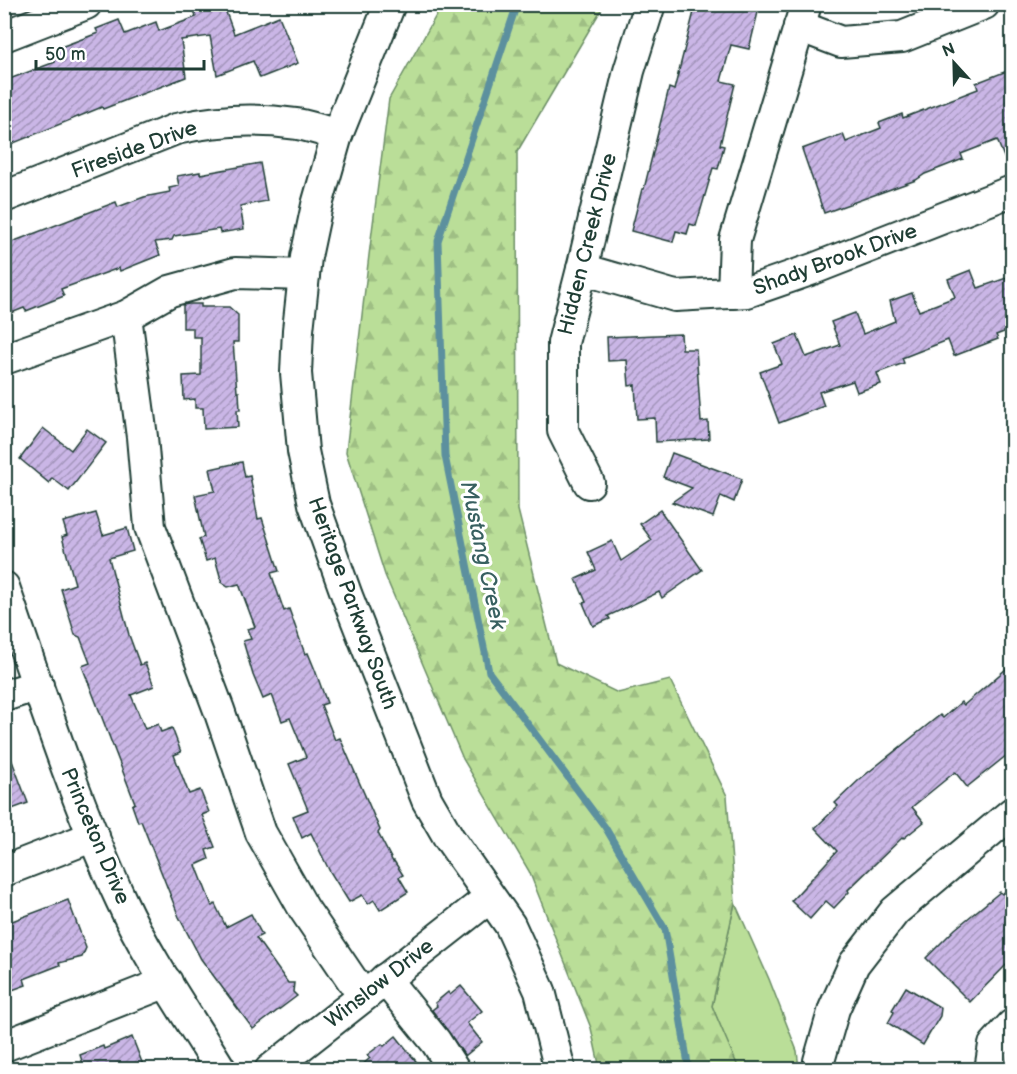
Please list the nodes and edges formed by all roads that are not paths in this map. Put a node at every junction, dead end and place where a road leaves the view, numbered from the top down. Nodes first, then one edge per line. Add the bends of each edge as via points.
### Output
1 (86, 4) edge
2 (390, 4) edge
3 (650, 4) edge
4 (984, 4) edge
5 (802, 15) edge
6 (4, 36) edge
7 (338, 135) junction
8 (1012, 191) edge
9 (4, 197) edge
10 (582, 269) junction
11 (304, 274) junction
12 (733, 293) junction
13 (126, 316) junction
14 (4, 359) edge
15 (589, 483) dead end
16 (4, 587) edge
17 (38, 685) junction
18 (4, 696) edge
19 (1012, 813) edge
20 (94, 836) junction
21 (4, 871) edge
22 (489, 898) junction
23 (167, 982) junction
24 (374, 987) junction
25 (1012, 1025) edge
26 (4, 1046) edge
27 (220, 1070) edge
28 (270, 1070) edge
29 (454, 1070) edge
30 (560, 1070) edge
31 (820, 1070) edge
32 (990, 1070) edge

1 - 6 street
2 - 7 street, Heritage Parkway South
3 - 10 street, Hidden Creek Drive via 629,71
4 - 5 street via 903,37 841,42
5 - 12 street via 735,240
7 - 9 street, Fireside Drive via 298,124 231,120 203,123 176,129
7 - 11 street, Heritage Parkway South via 317,206
8 - 12 street, Shady Brook Drive via 813,269 747,292
10 - 12 street, Shady Brook Drive via 675,296
10 - 15 street, Hidden Creek Drive via 563,343 563,431
11 - 13 street via 235,273 170,291
11 - 22 street, Heritage Parkway South via 296,373 303,451 314,504 427,800
13 - 14 street
13 - 24 street via 150,527 261,833 303,909
16 - 17 street, Princeton Drive
17 - 18 street
17 - 20 street, Princeton Drive
19 - 31 street via 895,911 854,964 834,1009
20 - 21 street
20 - 23 street, Princeton Drive via 121,902
22 - 24 street, Winslow Drive
22 - 30 street, Heritage Parkway South via 510,925 540,991
23 - 26 street
23 - 27 street, Princeton Drive
24 - 28 street, Winslow Drive
24 - 29 street via 436,1042
25 - 32 street via 994,1045

